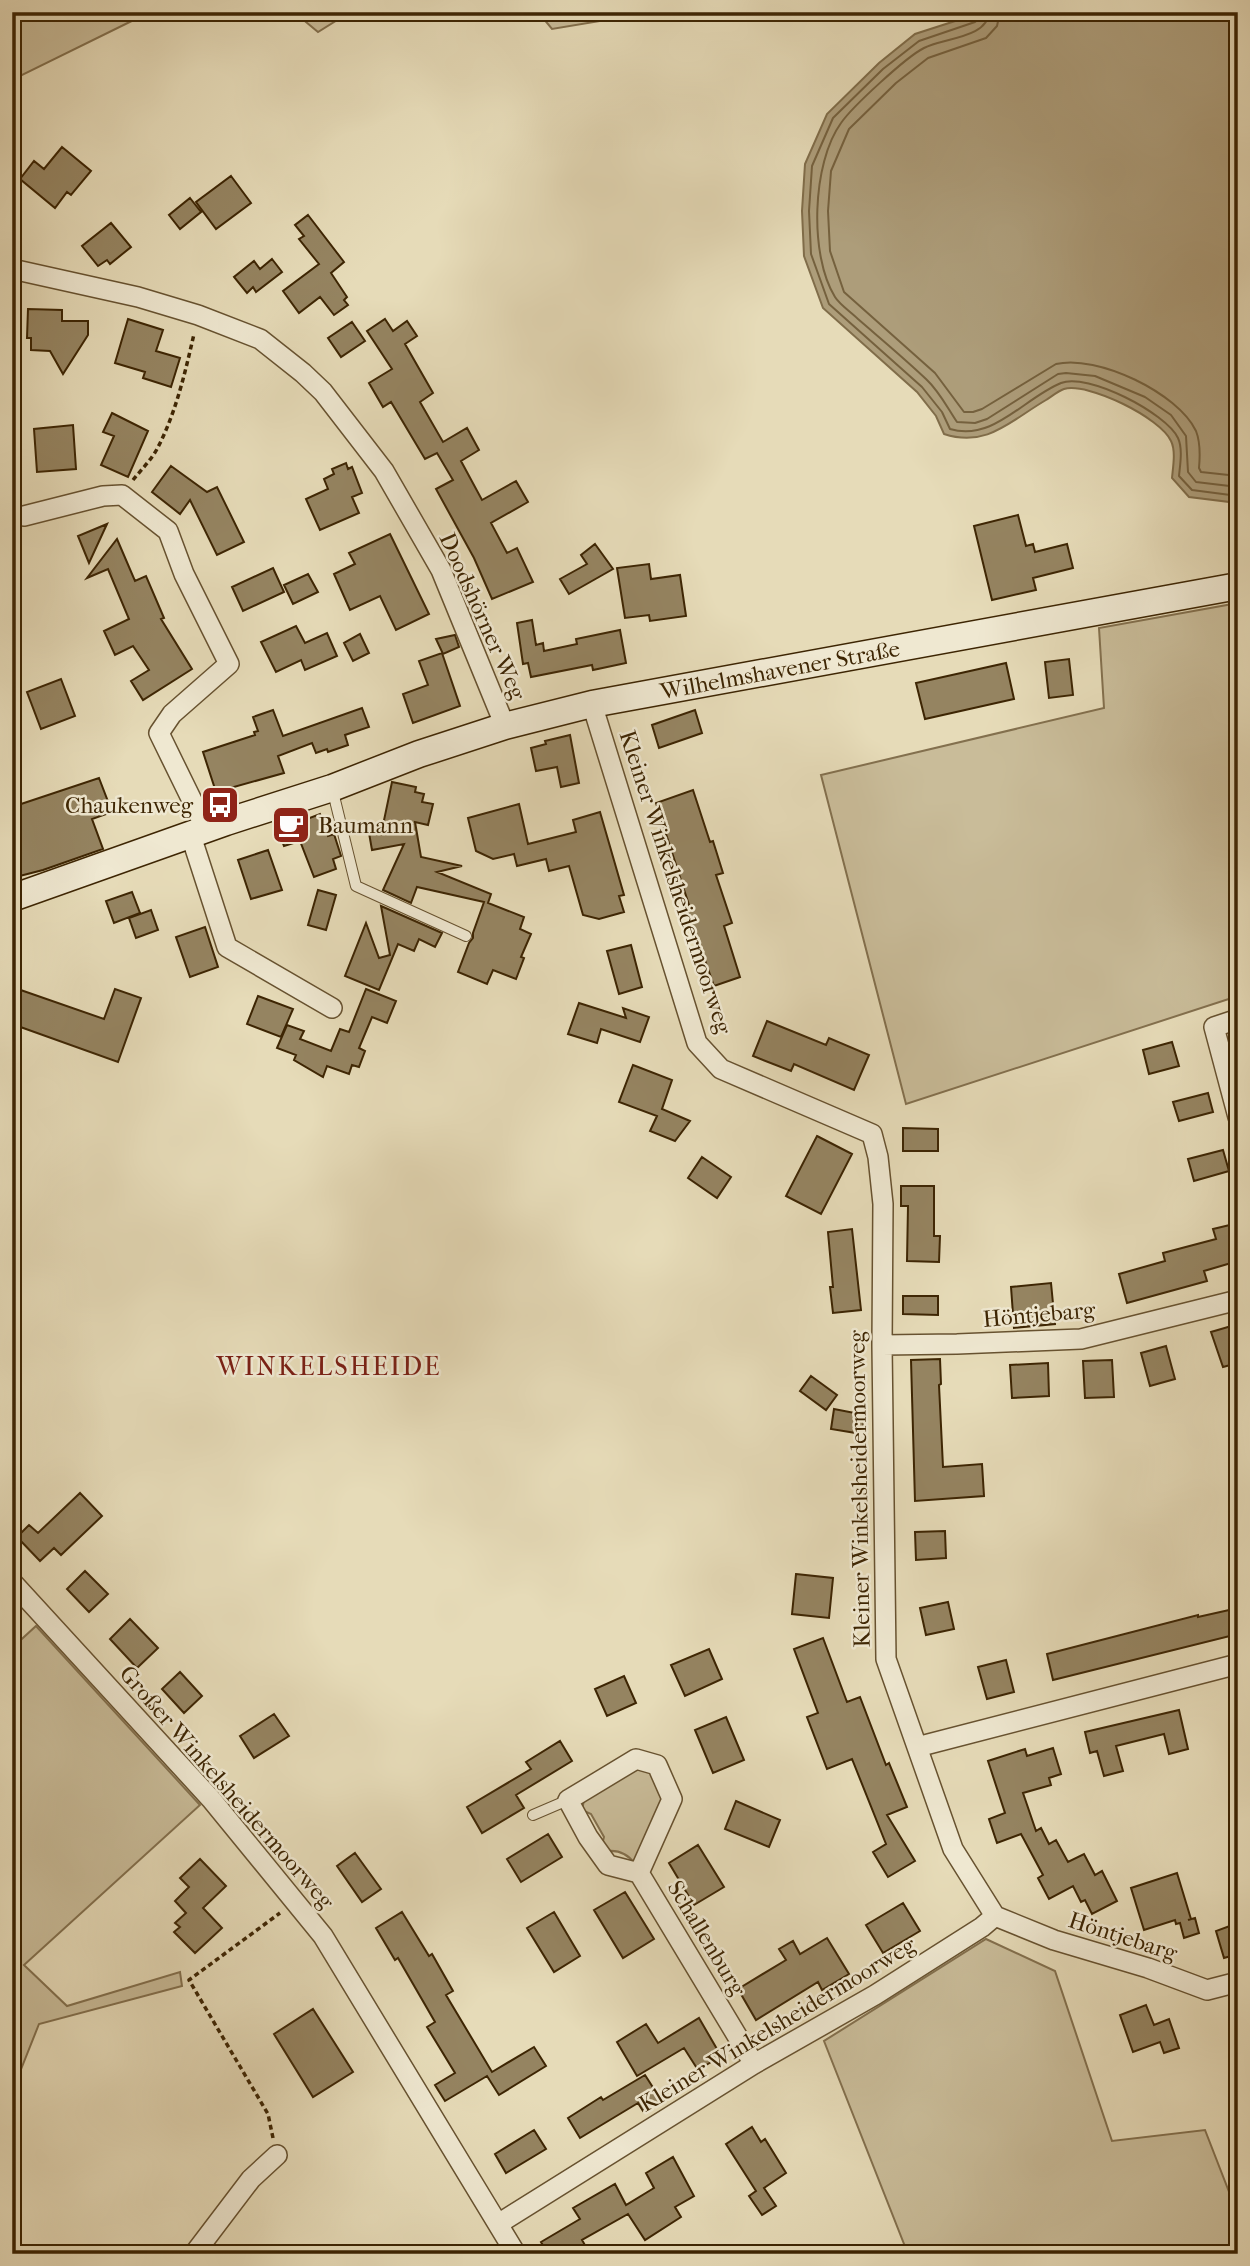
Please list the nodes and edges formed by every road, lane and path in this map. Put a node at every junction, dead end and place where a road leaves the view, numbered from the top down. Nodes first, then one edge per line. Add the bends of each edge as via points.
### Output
1 (12, 269) edge
2 (198, 315) junction
3 (122, 495) junction
4 (24, 516) dead end
5 (1238, 586) edge
6 (592, 704) junction
7 (505, 726) junction
8 (332, 788) junction
9 (198, 833) junction
10 (12, 898) edge
11 (466, 936) dead end
12 (332, 1007) dead end
13 (1238, 1019) edge
14 (1238, 1117) edge
15 (1238, 1300) edge
16 (882, 1345) junction
17 (12, 1582) edge
18 (1238, 1664) edge
19 (917, 1747) junction
20 (568, 1801) junction
21 (533, 1815) dead end
22 (639, 1873) junction
23 (296, 1902) junction
24 (995, 1916) junction
25 (1238, 1982) edge
26 (754, 2064) junction
27 (277, 2155) joint
28 (498, 2224) junction
29 (194, 2254) edge
30 (516, 2254) edge

1 - 2 street, Doodshörner Weg
2 - 3 path via 170,419 156,452
2 - 7 street, Doodshörner Weg via 260,339 303,373 384,471 441,570
3 - 4 street
3 - 9 street via 168,531 229,664 172,714 159,733
5 - 6 street, Wilhelmshavener Straße
6 - 7 street, Wilhelmshavener Straße
6 - 16 street, Kleiner Winkelsheidermoorweg via 697,1043 721,1069 872,1134 883,1204
7 - 8 street, Wilhelmshavener Straße
8 - 9 street, Wilhelmshavener Straße
8 - 11 lane via 356,886
9 - 10 street, Wilhelmshavener Straße
9 - 12 street via 227,947
13 - 14 street via 1214,1027
15 - 16 street, Höntjebarg via 1082,1339
16 - 19 street, Kleiner Winkelsheidermoorweg via 886,1659
17 - 23 street, Großer Winkelsheidermoorweg via 211,1800
18 - 19 street
19 - 24 street, Kleiner Winkelsheidermoorweg via 953,1849
20 - 21 lane
20 - 22 street, Schallenburg via 608,1864
20 - 22 street, Schallenburg via 636,1759 657,1765 672,1799
22 - 26 street, Schallenburg
23 - 27 path via 189,1980 268,2114
23 - 28 street, Großer Winkelsheidermoorweg via 323,1936
24 - 25 street, Höntjebarg via 1207,1990
24 - 26 street, Kleiner Winkelsheidermoorweg via 875,1995
26 - 28 street, Kleiner Winkelsheidermoorweg
27 - 29 street via 251,2179
28 - 30 street, Großer Winkelsheidermoorweg

